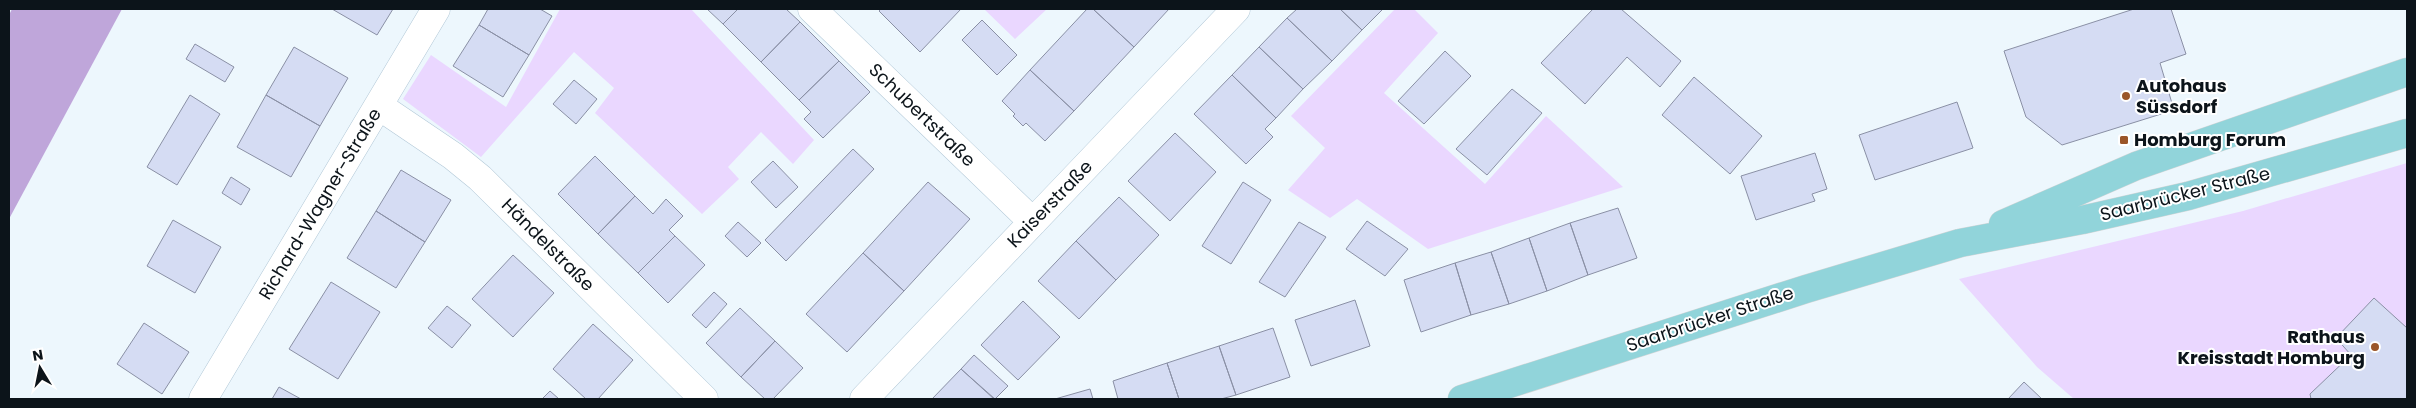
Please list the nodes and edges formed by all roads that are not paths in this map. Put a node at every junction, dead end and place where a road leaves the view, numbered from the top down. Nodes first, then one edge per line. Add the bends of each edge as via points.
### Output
1 (436, 9) edge
2 (812, 9) edge
3 (1236, 9) edge
4 (2407, 72) edge
5 (379, 106) junction
6 (2407, 133) edge
7 (1032, 222) junction
8 (1960, 243) junction
9 (203, 399) edge
10 (704, 399) edge
11 (864, 399) edge
12 (1462, 399) edge

1 - 5 street, Richard-Wagner-Straße
2 - 7 street, Schubertstraße
3 - 7 street, Kaiserstraße
4 - 8 main road, Saarbrücker Straße via 2136,166
5 - 9 street, Richard-Wagner-Straße
5 - 10 street, Händelstraße via 480,178
6 - 8 main road, Saarbrücker Straße via 2188,196
7 - 11 street, Kaiserstraße
8 - 12 main road, Saarbrücker Straße

